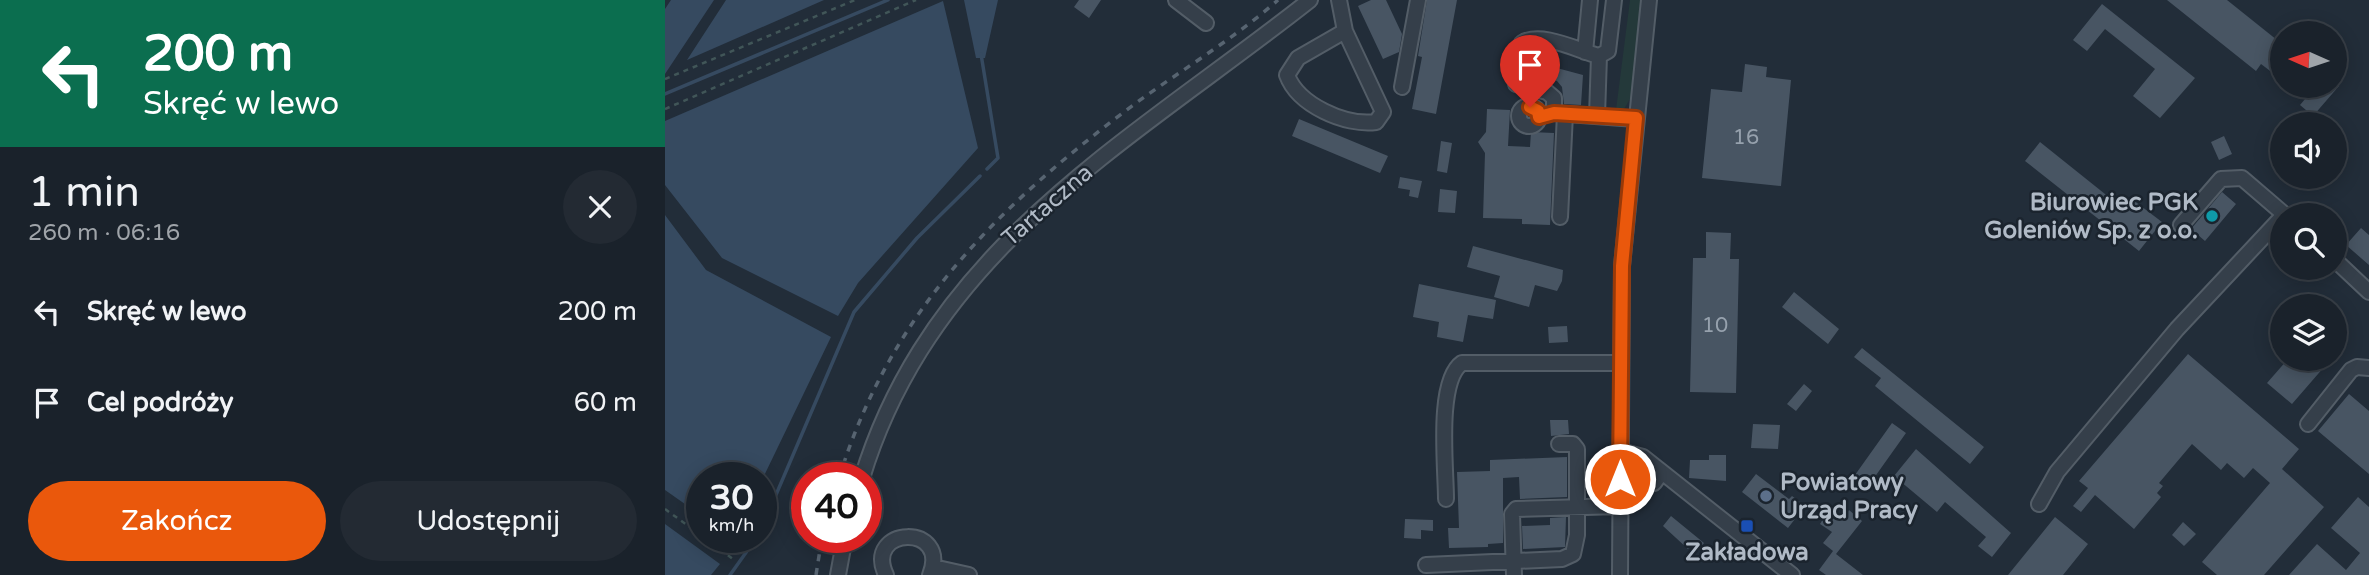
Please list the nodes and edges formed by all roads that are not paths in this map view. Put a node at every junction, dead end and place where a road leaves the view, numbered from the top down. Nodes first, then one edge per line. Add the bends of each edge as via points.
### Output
1 (1176, 0) edge
2 (1310, 0) edge
3 (1339, 0) edge
4 (1418, 0) edge
5 (1590, 0) edge
6 (1614, 0) edge
7 (1649, 0) edge
8 (1206, 23) dead end
9 (1345, 32) junction
10 (1592, 54) junction
11 (1516, 84) junction
12 (1402, 87) dead end
13 (1560, 113) junction
14 (1597, 116) junction
15 (1636, 118) junction
16 (2270, 203) edge
17 (1560, 218) dead end
18 (2181, 225) dead end
19 (2270, 230) edge
20 (2347, 271) edge
21 (2369, 292) edge
22 (1621, 363) junction
23 (2369, 368) edge
24 (2308, 424) dead end
25 (1559, 444) dead end
26 (1620, 451) junction
27 (869, 462) edge
28 (1446, 499) dead end
29 (2039, 504) dead end
30 (1620, 506) junction
31 (1577, 507) junction
32 (842, 553) edge
33 (1426, 565) dead end
34 (1514, 568) edge
35 (931, 571) edge
36 (838, 575) edge
37 (886, 575) edge
38 (969, 575) edge
39 (1620, 575) edge
40 (1791, 575) edge

1 - 8 street
2 - 27 street, Tartaczna via 1065,187 989,257 917,357
3 - 9 street
4 - 12 street
5 - 10 street
6 - 10 street via 1608,51
7 - 15 street
9 - 9 street via 1383,113 1376,122 1343,119 1319,107 1292,89 1287,75 1298,58
10 - 11 street via 1529,38 1516,55
10 - 14 street
11 - 13 street via 1548,92
11 - 13 street via 1525,108 1536,109 1539,117
13 - 14 street
13 - 17 street
14 - 15 street
15 - 22 street via 1622,266
16 - 18 street via 2242,178 2221,179
19 - 29 street via 2177,329 2057,472
20 - 21 street
22 - 26 street
22 - 28 street via 1462,363 1447,391
23 - 24 street via 2351,370
25 - 31 street via 1576,446
26 - 30 street
26 - 40 street via 1638,454 1658,477
30 - 31 street
30 - 39 street
31 - 34 street via 1573,554
31 - 34 street via 1514,511
32 - 36 street
33 - 34 street
35 - 37 street via 934,559 927,544 905,536 886,549 882,564
35 - 38 street

